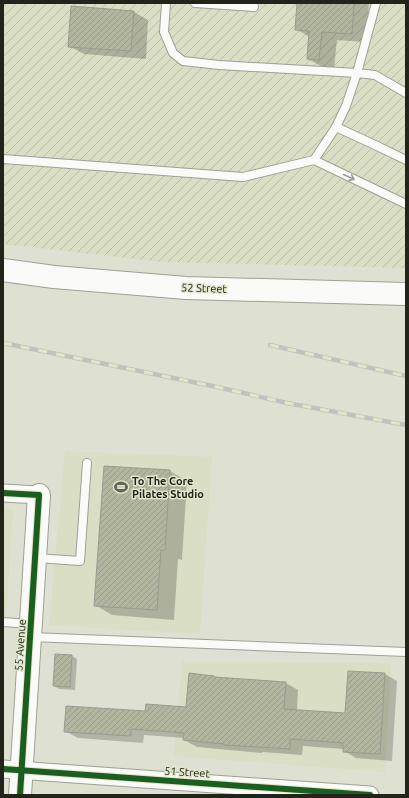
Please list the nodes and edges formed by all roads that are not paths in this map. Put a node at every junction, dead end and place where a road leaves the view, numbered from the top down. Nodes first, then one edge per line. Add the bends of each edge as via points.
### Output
1 (166, 3) edge
2 (194, 3) edge
3 (376, 3) edge
4 (254, 7) dead end
5 (357, 73) junction
6 (406, 93) edge
7 (336, 127) junction
8 (3, 159) edge
9 (314, 160) junction
10 (406, 160) edge
11 (406, 204) edge
12 (3, 270) edge
13 (406, 294) edge
14 (87, 463) dead end
15 (3, 493) edge
16 (39, 495) joint
17 (36, 558) junction
18 (3, 622) edge
19 (31, 631) junction
20 (406, 652) edge
21 (12, 770) edge
22 (20, 795) edge
23 (370, 795) edge

1 - 5 lane via 164,32 173,53 183,61
2 - 4 lane
3 - 5 lane
5 - 6 lane via 375,75
5 - 7 lane
7 - 9 lane
7 - 10 lane
8 - 9 lane via 243,177
9 -> 11 lane
12 - 13 main road, 52 Street via 186,288
14 - 17 lane via 80,561
15 - 16 street
16 - 17 main road, 55 Avenue
17 - 19 main road, 55 Avenue
18 - 19 lane
19 - 20 lane
19 - 21 main road, 55 Avenue
21 - 22 main road, 55 Avenue
21 - 23 street, 51 Street

